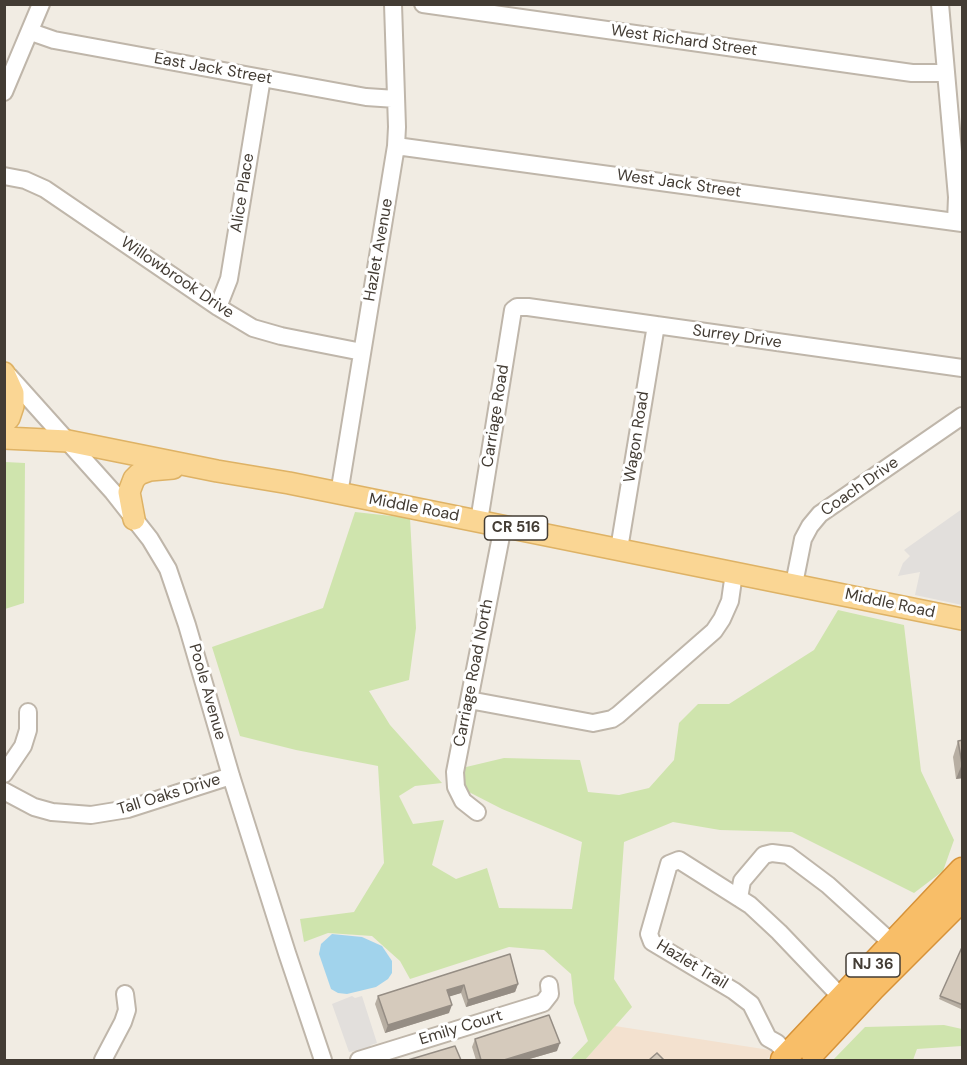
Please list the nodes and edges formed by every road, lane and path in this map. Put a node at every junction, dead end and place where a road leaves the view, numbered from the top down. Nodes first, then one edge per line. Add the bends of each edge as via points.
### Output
1 (41, 4) edge
2 (393, 4) edge
3 (423, 4) edge
4 (940, 4) edge
5 (31, 32) junction
6 (946, 73) junction
7 (262, 78) junction
8 (4, 92) edge
9 (396, 99) junction
10 (396, 146) junction
11 (4, 176) edge
12 (959, 223) edge
13 (218, 307) junction
14 (513, 310) joint
15 (656, 325) junction
16 (362, 352) junction
17 (963, 368) edge
18 (4, 372) edge
19 (963, 416) edge
20 (4, 423) edge
21 (4, 438) edge
22 (68, 441) junction
23 (190, 466) junction
24 (339, 494) junction
25 (135, 519) junction
26 (479, 521) junction
27 (503, 526) junction
28 (619, 549) junction
29 (734, 573) junction
30 (794, 584) junction
31 (963, 619) edge
32 (469, 700) junction
33 (28, 712) dead end
34 (4, 774) edge
35 (231, 776) junction
36 (4, 791) edge
37 (477, 812) dead end
38 (963, 870) edge
39 (739, 898) junction
40 (963, 899) edge
41 (893, 944) junction
42 (549, 985) dead end
43 (125, 994) dead end
44 (841, 997) junction
45 (792, 1059) edge
46 (103, 1060) edge
47 (323, 1060) edge
48 (359, 1060) edge

1 - 5 street
2 - 9 street, Hazlet Avenue
3 - 6 street, West Richard Street via 912,73
4 - 6 street
5 - 7 street, East Jack Street via 54,40
5 - 8 street
6 - 12 street
7 - 9 street, East Jack Street
7 - 13 street, Alice Place via 229,279
9 - 10 street, Hazlet Avenue
10 - 12 street, West Jack Street
10 - 16 street, Hazlet Avenue
11 - 13 street, Willowbrook Drive via 45,189
13 - 16 street, Willowbrook Drive via 263,332
14 - 15 street, Surrey Drive via 528,307
14 - 26 street, Carriage Road
15 - 17 street, Surrey Drive
15 - 28 street, Wagon Road
16 - 24 street, Hazlet Avenue
18 - 20 main road via 13,393 13,406
18 - 22 street, Poole Avenue
19 - 30 street, Coach Drive via 820,514 803,539
21 - 22 main road, Middle Road / CR 516
22 - 23 main road, Middle Road / CR 516
22 - 25 street, Poole Avenue
23 - 24 main road, Middle Road / CR 516
23 - 25 main road via 139,474 129,492
24 - 26 main road, Middle Road / CR 516
25 - 35 street, Poole Avenue via 160,553 171,577
26 - 27 main road, Middle Road / CR 516
27 - 28 main road, Middle Road / CR 516
27 - 32 street, Carriage Road North
28 - 29 main road, Middle Road / CR 516
29 - 30 main road, Middle Road / CR 516
29 - 32 street via 730,601 714,631 612,719 593,723
30 - 31 main road, Middle Road / CR 516
32 - 37 street, Carriage Road North via 454,772 463,801
33 - 34 street via 26,738
35 - 36 street, Tall Oaks Drive via 129,809 91,815 52,812
35 - 47 street, Poole Avenue
38 - 41 highway, NJ 36
39 - 41 street via 742,881 764,855 788,855
39 - 44 street, Hazlet Trail via 779,932
39 - 45 street, Hazlet Trail via 679,860 669,864 650,937 652,942 751,1004 768,1038
40 - 45 highway, NJ 36 via 872,989
41 - 44 highway, NJ 36
42 - 48 street, Emily Court via 550,994 543,1003
43 - 46 street via 127,1010 123,1022
44 - 45 highway, NJ 36

